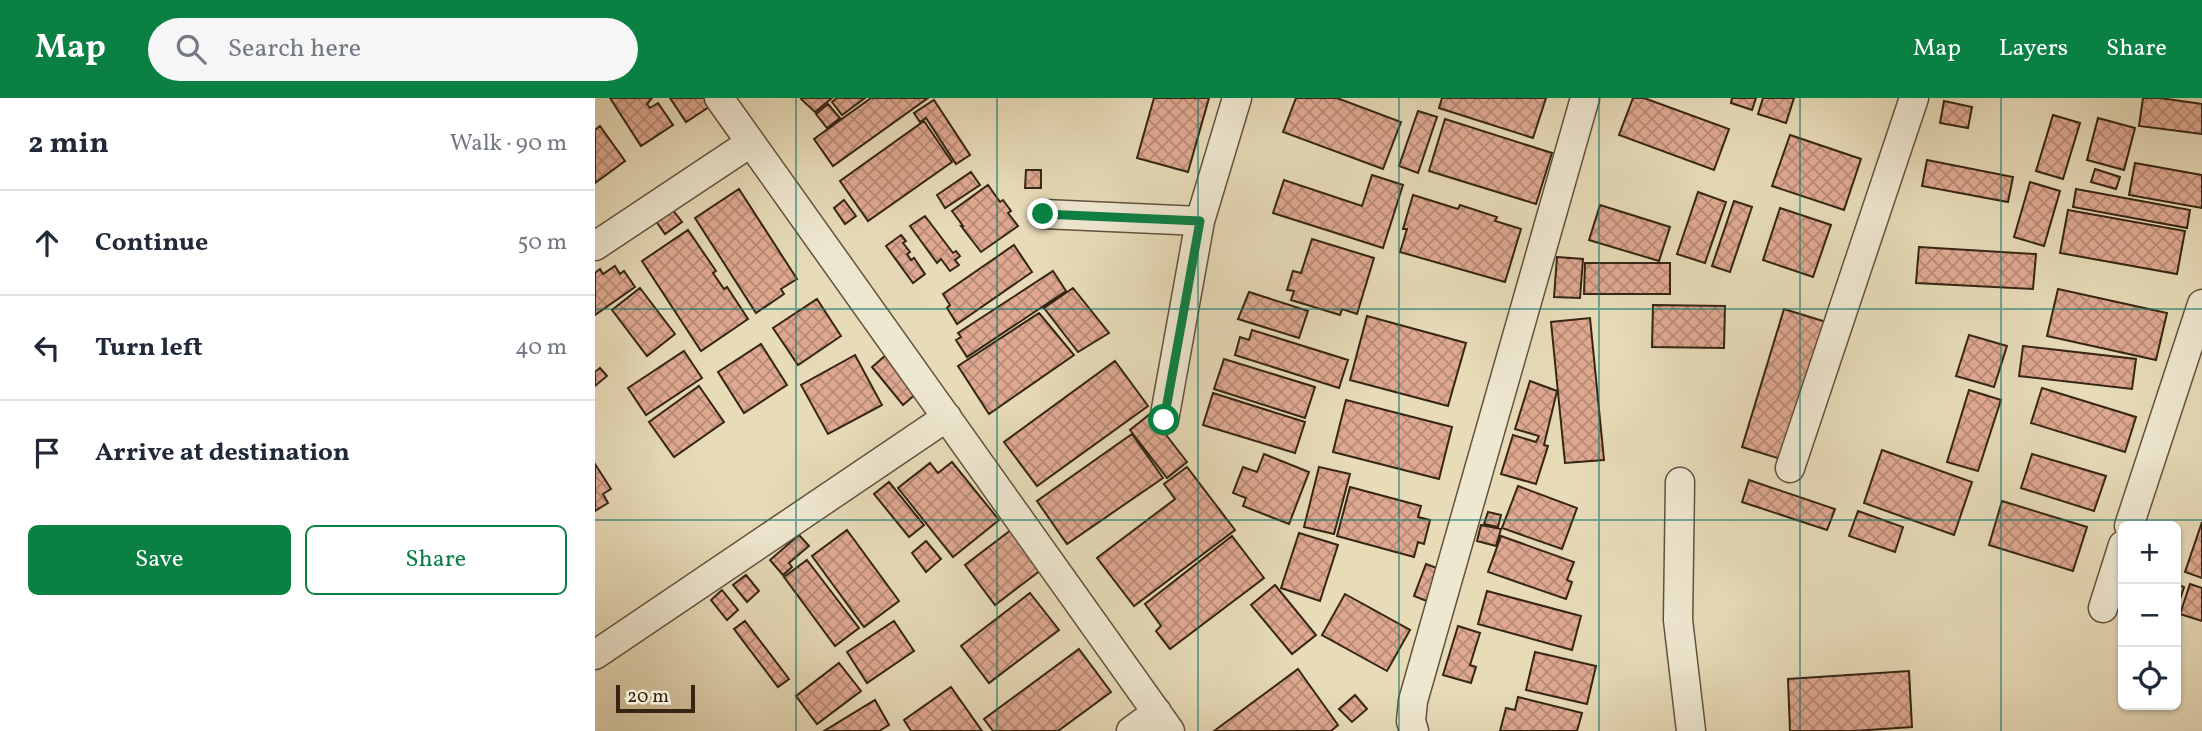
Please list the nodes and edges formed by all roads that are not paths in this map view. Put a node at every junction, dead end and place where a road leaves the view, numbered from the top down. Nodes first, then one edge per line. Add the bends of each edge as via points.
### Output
1 (719, 98) edge
2 (1237, 98) edge
3 (1585, 98) edge
4 (1914, 98) edge
5 (751, 143) junction
6 (1043, 214) dead end
7 (1200, 221) junction
8 (595, 246) edge
9 (2202, 304) edge
10 (947, 417) junction
11 (1164, 420) dead end
12 (1790, 468) dead end
13 (1680, 482) dead end
14 (2131, 521) edge
15 (2118, 561) edge
16 (2103, 608) dead end
17 (595, 655) edge
18 (1164, 722) edge
19 (1131, 731) edge
20 (1414, 731) edge
21 (1691, 731) edge

1 - 5 street
2 - 7 street
3 - 20 street via 1413,701
4 - 12 street
5 - 8 street
5 - 10 street
6 - 7 street
7 - 11 street
9 - 14 street
10 - 17 street
10 - 18 street
13 - 21 street via 1678,620
15 - 16 street
18 - 19 street

